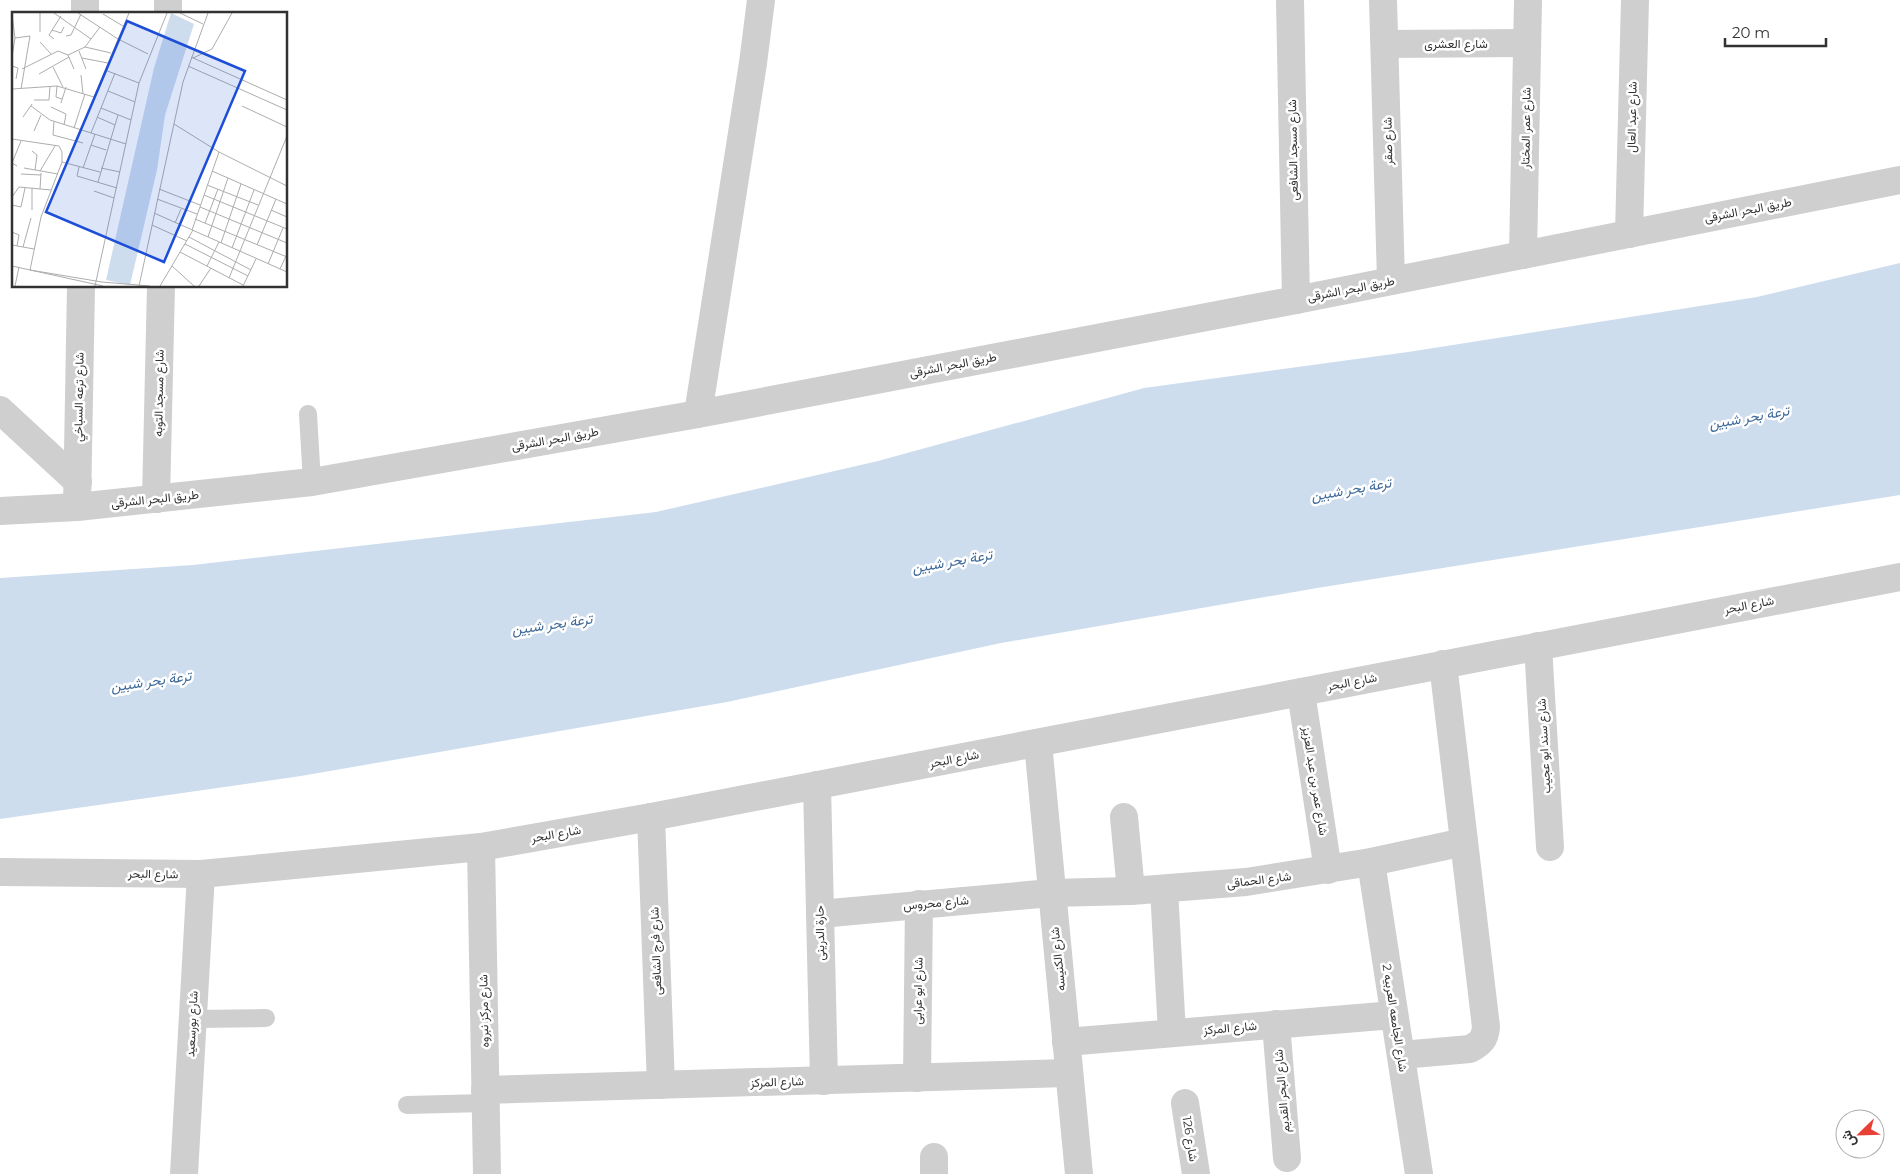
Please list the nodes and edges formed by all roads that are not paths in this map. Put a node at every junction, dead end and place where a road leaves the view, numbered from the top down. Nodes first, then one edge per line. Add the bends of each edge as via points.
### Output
1 (761, 0) edge
2 (1290, 0) edge
3 (1383, 0) edge
4 (1528, 0) edge
5 (1635, 0) edge
6 (1527, 43) junction
7 (1385, 44) junction
8 (1900, 180) edge
9 (1629, 234) junction
10 (1524, 255) junction
11 (1391, 282) junction
12 (81, 288) edge
13 (161, 288) edge
14 (1296, 300) junction
15 (0, 410) edge
16 (308, 414) dead end
17 (698, 414) junction
18 (312, 482) junction
19 (77, 494) junction
20 (156, 499) junction
21 (0, 511) edge
22 (1900, 577) edge
23 (1538, 646) junction
24 (1443, 664) junction
25 (1301, 692) junction
26 (1038, 743) junction
27 (817, 785) junction
28 (1124, 817) dead end
29 (651, 818) junction
30 (1464, 842) junction
31 (481, 847) junction
32 (1550, 847) dead end
33 (1371, 862) junction
34 (1328, 870) junction
35 (0, 872) edge
36 (201, 874) junction
37 (1164, 889) junction
38 (1131, 891) junction
39 (1051, 892) junction
40 (919, 904) junction
41 (820, 914) junction
42 (1394, 1015) junction
43 (266, 1018) dead end
44 (193, 1019) junction
45 (1276, 1024) junction
46 (1172, 1033) junction
47 (1066, 1042) junction
48 (1401, 1055) junction
49 (1068, 1073) junction
50 (917, 1078) junction
51 (824, 1081) junction
52 (660, 1085) junction
53 (485, 1096) junction
54 (1185, 1103) dead end
55 (407, 1106) dead end
56 (1287, 1158) dead end
57 (184, 1174) edge
58 (487, 1174) edge
59 (1079, 1174) edge
60 (1196, 1174) edge
61 (1419, 1174) edge

1 - 17 street
2 - 14 street, شارع مسجد الشافعى
3 - 7 street, شارع صقر
4 - 6 street, شارع عمر المختار
5 - 9 street, شارع عبد العال
6 - 7 street, شارع العشرى
6 - 10 street, شارع عمر المختار
7 - 11 street, شارع صقر
8 - 9 street, طريق البحر الشرقى
9 - 10 street, طريق البحر الشرقى
10 - 11 street, طريق البحر الشرقى
11 - 14 street, طريق البحر الشرقى
12 - 19 street, شارع ترعه السباخي
13 - 20 street, شارع مسجد التوبه
14 - 17 street, طريق البحر الشرقى
15 - 19 street
16 - 18 lane
17 - 18 street, طريق البحر الشرقى
18 - 20 street, طريق البحر الشرقى
19 - 20 street, طريق البحر الشرقى
19 - 21 street, طريق البحر الشرقى
22 - 23 street, شارع البحر
23 - 24 street, شارع البحر
23 - 32 street, شارع سند ابو عجيب
24 - 25 street, شارع البحر
24 - 30 street
25 - 26 street, شارع البحر
25 - 34 street, شارع عمر بن عبد العزيز
26 - 27 street, شارع البحر
26 - 39 street, شارع الكنيسه
27 - 29 street, شارع البحر
27 - 41 street, حارة الدرينى
28 - 38 street
29 - 31 street, شارع البحر
29 - 52 street, شارع فرج الشافعى
30 - 33 street, شارع الحماقى
30 - 48 street via 1485,1038 1470,1049
31 - 36 street, شارع البحر
31 - 53 street, شارع مركز نبروه
33 - 34 street, شارع الحماقى
33 - 42 street, شارع الجامعه العربيه 2
34 - 37 street, شارع الحماقى
35 - 36 street, شارع البحر
36 - 44 street, شارع بورسعيد
37 - 38 street, شارع الحماقى
37 - 46 street
38 - 39 street, شارع الحماقى
39 - 40 street, شارع محروس
39 - 47 street, شارع الكنيسه
40 - 41 street, شارع محروس
40 - 50 street, شارع ابو عرابى
41 - 51 street, حارة الدرينى
42 - 45 street, شارع المركز
42 - 48 street, شارع الجامعه العربيه 2
43 - 44 lane
44 - 57 street, شارع بورسعيد
45 - 46 street, شارع المركز
45 - 56 street, شارع البحر القديم
46 - 47 street, شارع المركز
47 - 49 street, شارع الكنيسه
48 - 61 street, شارع الجامعه العربيه 2
49 - 50 street, شارع المركز
49 - 59 street, شارع الكنيسه
50 - 51 street, شارع المركز
51 - 52 street, شارع المركز
52 - 53 street, شارع المركز
53 - 55 lane
53 - 58 street, شارع مركز نبروه
54 - 60 street, شارع 126

